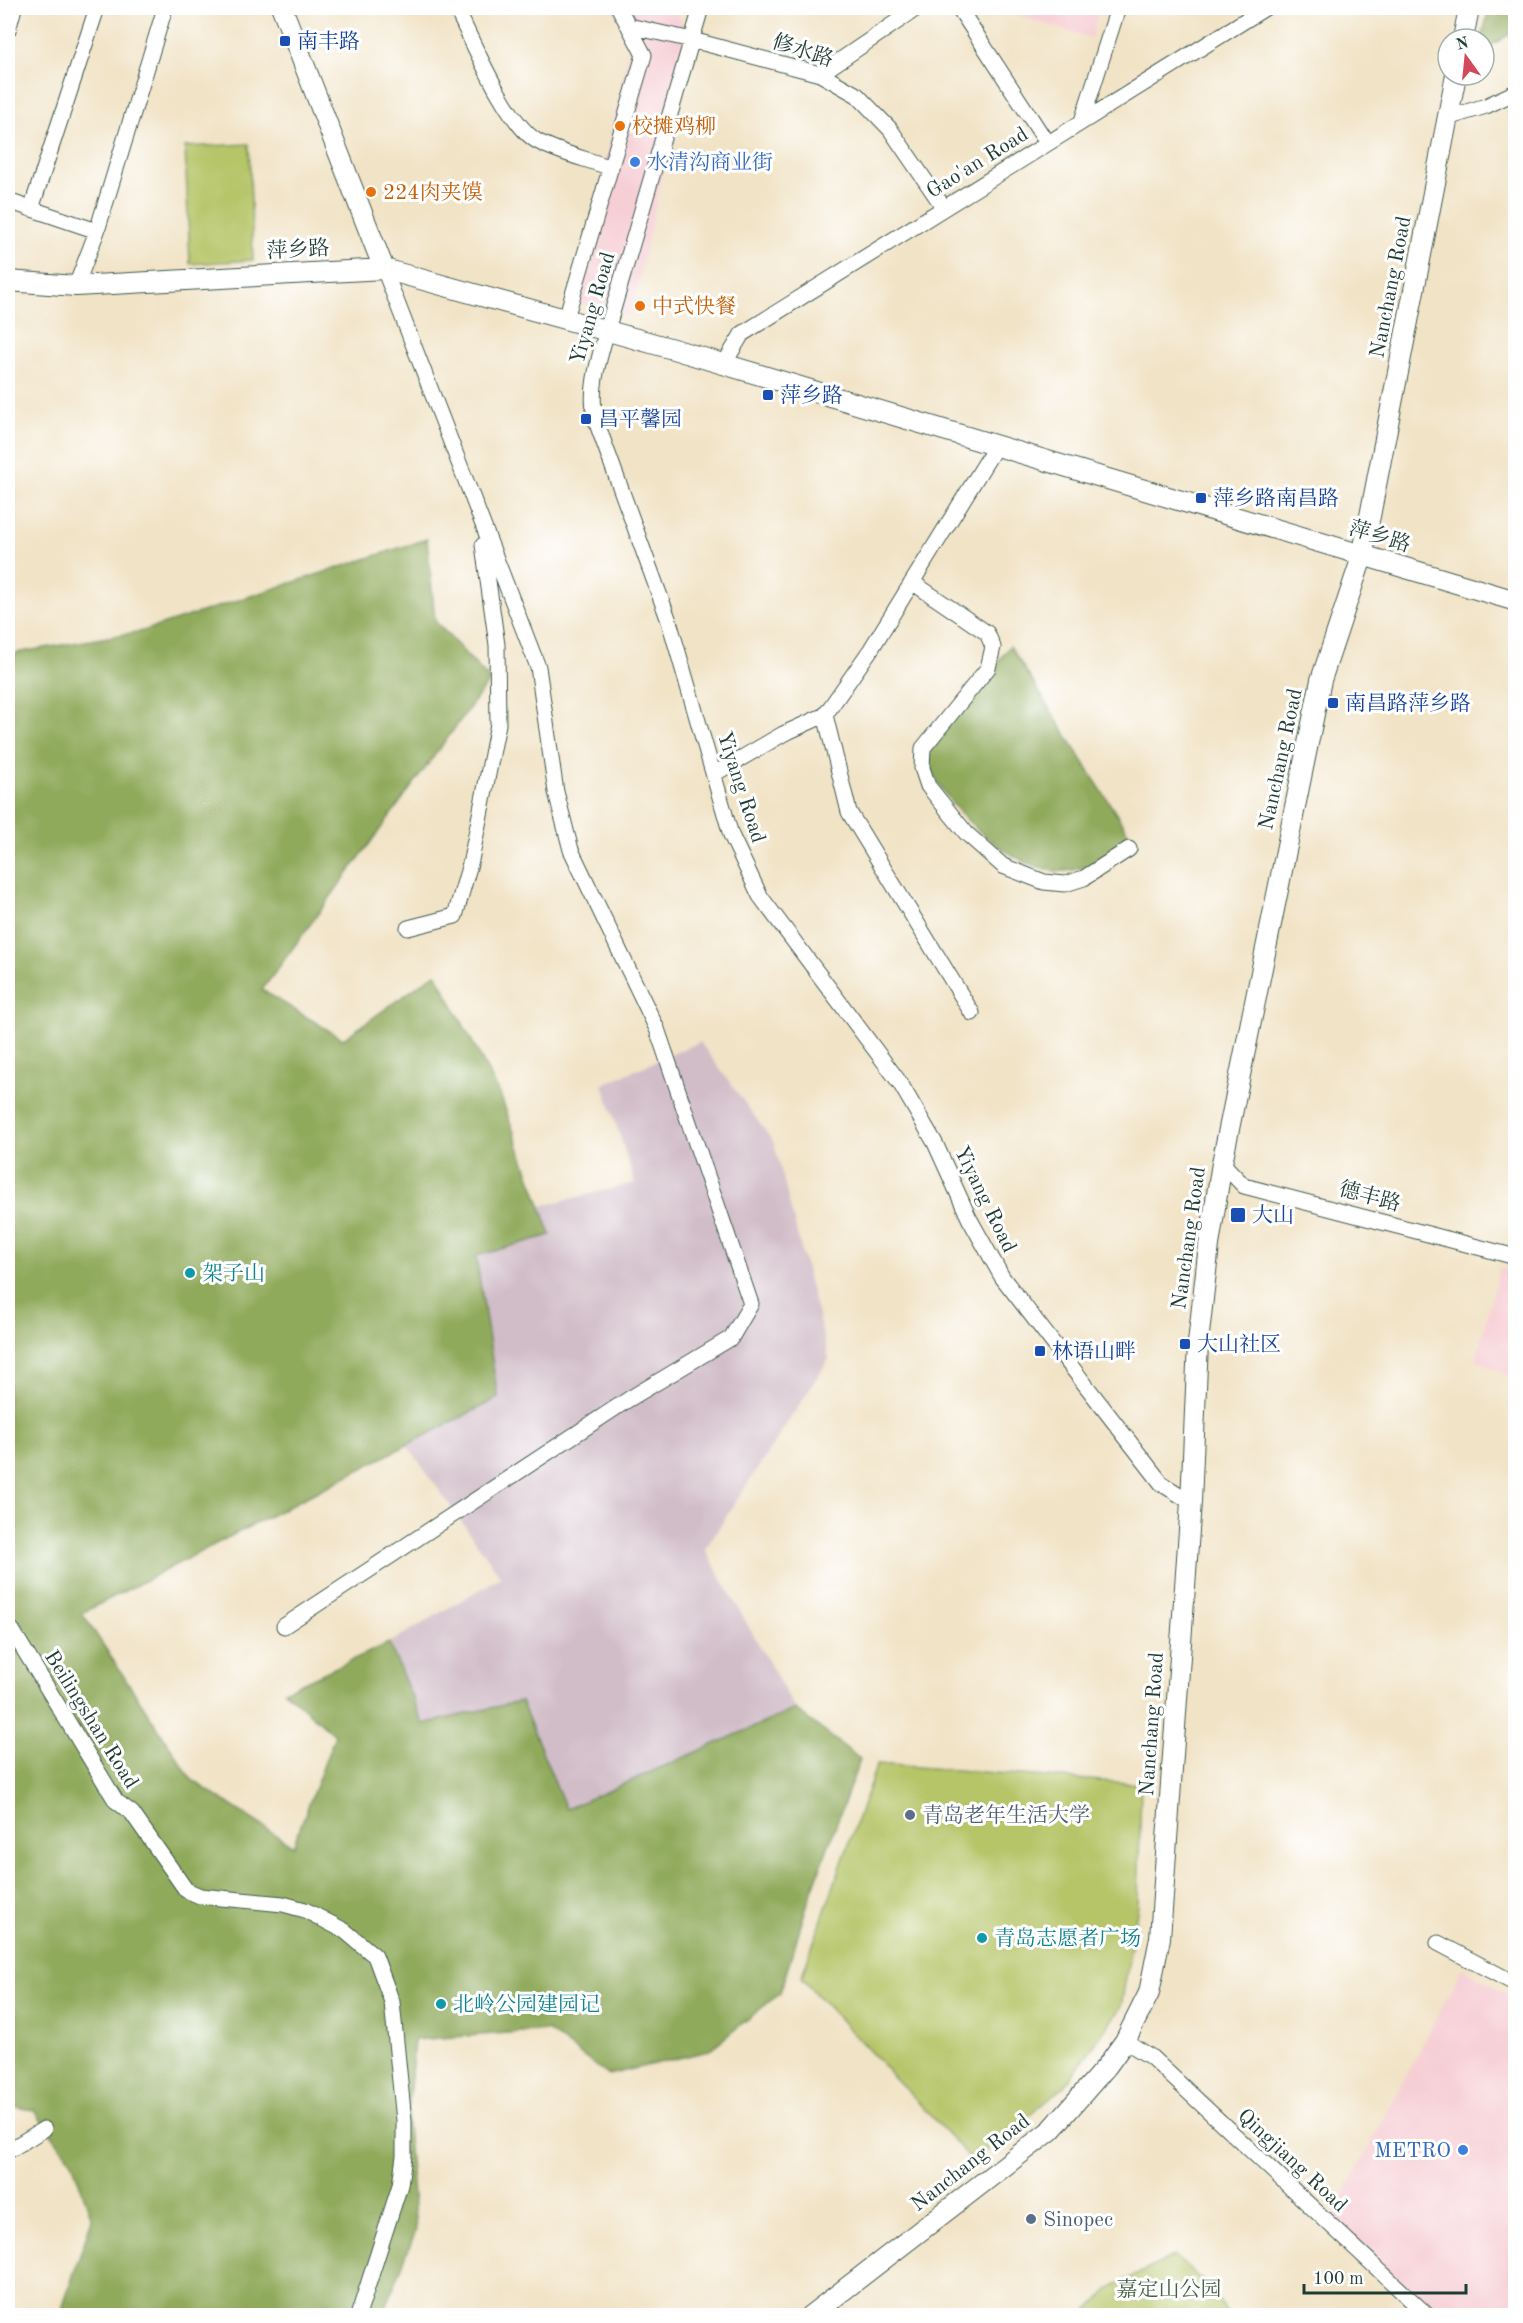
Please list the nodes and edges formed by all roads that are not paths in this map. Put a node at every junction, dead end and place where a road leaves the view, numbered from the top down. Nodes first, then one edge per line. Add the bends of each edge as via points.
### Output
1 (14, 8) edge
2 (97, 8) edge
3 (165, 8) edge
4 (282, 8) edge
5 (456, 8) edge
6 (619, 8) edge
7 (701, 8) edge
8 (917, 8) edge
9 (958, 8) edge
10 (1118, 8) edge
11 (1265, 8) edge
12 (1469, 8) edge
13 (629, 26) junction
14 (1465, 27) edge
15 (8, 30) edge
16 (692, 40) junction
17 (820, 74) junction
18 (1453, 87) edge
19 (1515, 92) edge
20 (1447, 118) junction
21 (1083, 121) junction
22 (1047, 143) junction
23 (611, 168) junction
24 (8, 201) edge
25 (944, 208) junction
26 (31, 209) junction
27 (96, 231) junction
28 (384, 268) junction
29 (8, 281) edge
30 (76, 286) junction
31 (566, 318) junction
32 (607, 330) junction
33 (724, 364) junction
34 (996, 446) junction
35 (479, 519) junction
36 (1362, 556) junction
37 (912, 582) junction
38 (1515, 601) edge
39 (825, 715) junction
40 (714, 774) junction
41 (1129, 849) dead end
42 (408, 928) dead end
43 (972, 1013) dead end
44 (1222, 1163) junction
45 (1515, 1257) edge
46 (1191, 1502) junction
47 (284, 1626) dead end
48 (8, 1628) edge
49 (1438, 1943) dead end
50 (1515, 1984) edge
51 (1125, 2041) junction
52 (44, 2130) dead end
53 (8, 2151) edge
54 (358, 2316) edge
55 (810, 2316) edge
56 (1428, 2316) edge

1 - 15 street
2 - 26 street
3 - 27 street
4 - 28 main road
5 - 23 street via 501,95 536,140
6 - 13 street
7 - 16 street, Yiyang Road
8 - 17 street
9 - 22 street
10 - 21 street
11 - 21 street, Gao'an Road
12 - 14 main road
13 - 16 street, 修水路
13 - 23 street via 644,56
16 - 17 street, 修水路
16 - 32 street, Yiyang Road
17 - 25 street, 修水路 via 857,95 890,129
18 - 20 main road, Nanchang Road
19 - 20 street
20 - 36 main road, Nanchang Road
21 - 22 street, Gao'an Road
22 - 25 street, Gao'an Road
23 - 31 street
24 - 26 street
25 - 33 street, Gao'an Road via 742,334
26 - 27 street
27 - 30 street
28 - 30 main road, 萍乡路
28 - 31 main road, 萍乡路
28 - 35 street
29 - 30 main road, 萍乡路
31 - 32 main road, 萍乡路
32 - 33 main road, 萍乡路
32 - 40 street, Yiyang Road via 593,382 594,418 669,621
33 - 34 main road, 萍乡路
34 - 36 main road, 萍乡路
34 - 37 street
35 - 42 street via 497,645 498,724 471,861 455,916
35 - 47 street via 538,668 556,792 571,850 657,1029 751,1304 731,1338 629,1399
36 - 38 main road, 萍乡路
36 - 44 main road, Nanchang Road via 1321,680
37 - 39 street
37 - 41 street via 987,633 993,647 988,668 923,748 922,768 928,786 966,833 1004,866 1044,882 1065,884 1084,878
39 - 40 street
39 - 43 street via 849,812
40 - 46 street, Yiyang Road via 731,835 760,896 900,1083 935,1143 969,1218 1002,1277 1162,1484
44 - 45 street, 德丰路 via 1244,1186
44 - 46 main road, Nanchang Road via 1198,1343
46 - 51 main road, Nanchang Road via 1160,1938 1149,1993
48 - 54 street, Beilingshan Road via 116,1801 132,1813 186,1890 200,1896 283,1904 305,1911 345,1931 375,1956 392,2001 404,2156 400,2185
49 - 50 street
51 - 55 main road, Nanchang Road via 1051,2130
51 - 56 street, Qingjiang Road via 1151,2057
52 - 53 street

